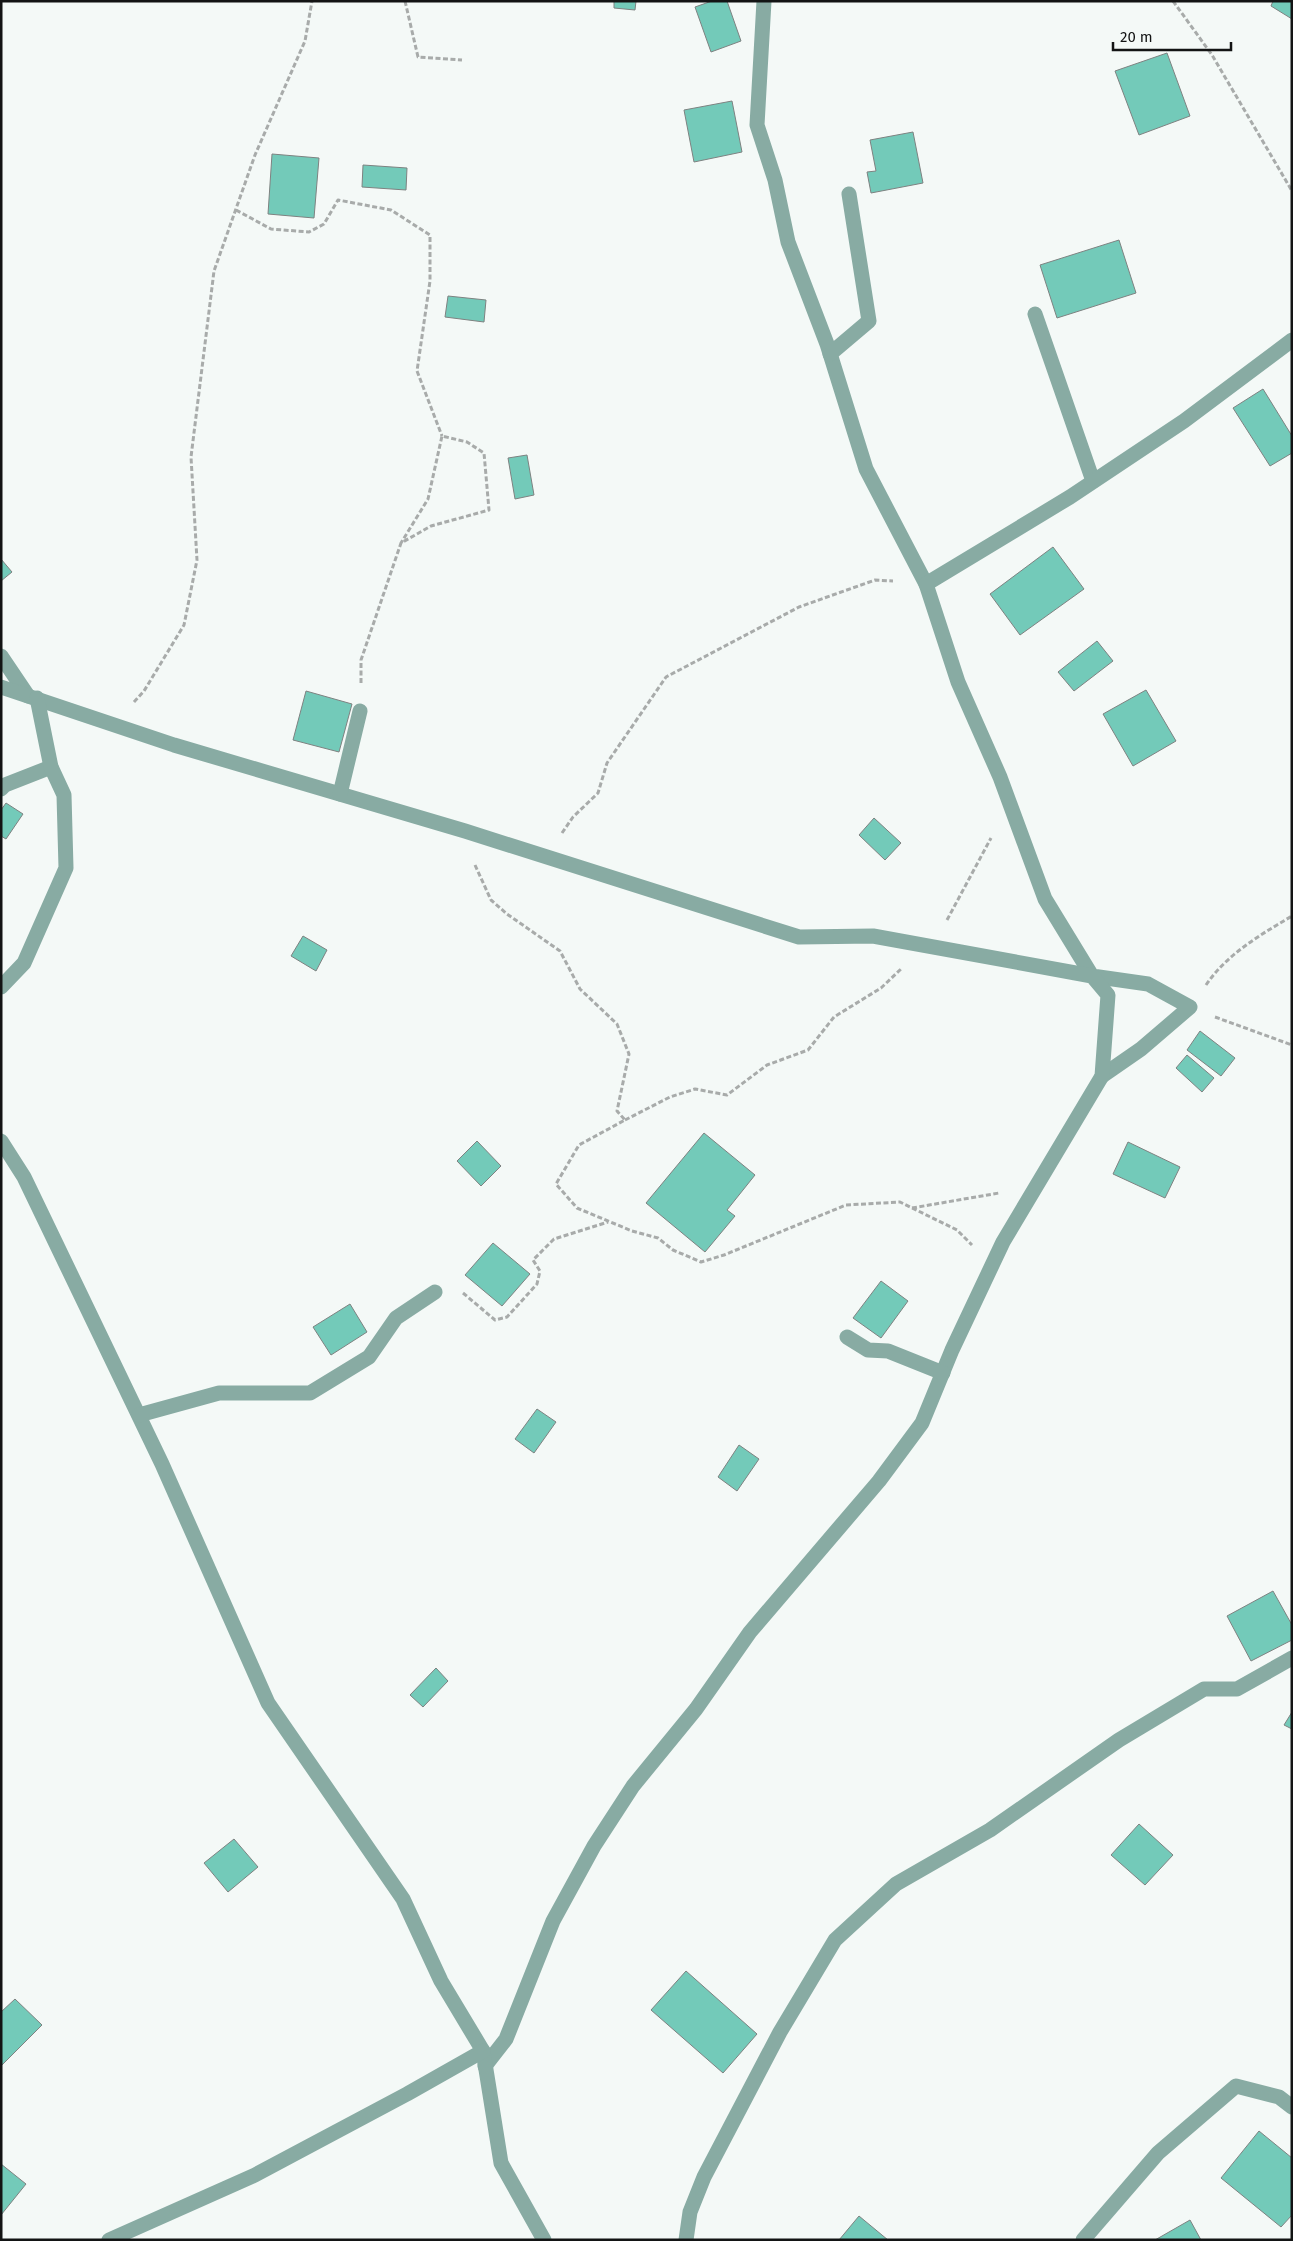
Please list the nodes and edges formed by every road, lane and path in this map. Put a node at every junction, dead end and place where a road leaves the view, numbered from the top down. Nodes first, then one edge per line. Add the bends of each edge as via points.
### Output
1 (312, 1) edge
2 (405, 1) edge
3 (764, 1) edge
4 (1173, 1) edge
5 (462, 60) dead end
6 (1292, 192) edge
7 (849, 194) dead end
8 (236, 210) junction
9 (1035, 314) dead end
10 (1292, 340) edge
11 (830, 354) junction
12 (442, 436) junction
13 (1093, 482) junction
14 (402, 543) junction
15 (926, 584) junction
16 (1, 656) edge
17 (1, 687) edge
18 (33, 697) junction
19 (360, 711) joint
20 (114, 725) junction
21 (51, 767) junction
22 (1, 789) edge
23 (340, 794) junction
24 (1011, 805) junction
25 (454, 828) junction
26 (531, 852) junction
27 (1292, 916) edge
28 (911, 943) junction
29 (933, 947) junction
30 (1092, 976) junction
31 (1, 988) edge
32 (1190, 1007) junction
33 (1292, 1045) edge
34 (1102, 1076) junction
35 (625, 1120) junction
36 (1, 1141) edge
37 (1037, 1186) junction
38 (911, 1208) junction
39 (608, 1221) junction
40 (990, 1271) junction
41 (435, 1292) joint
42 (847, 1337) dead end
43 (943, 1373) junction
44 (139, 1415) junction
45 (1292, 1658) edge
46 (483, 2051) junction
47 (485, 2066) junction
48 (1292, 2107) edge
49 (109, 2240) edge
50 (544, 2240) edge
51 (686, 2240) edge
52 (1083, 2240) edge

1 - 8 path via 306,42 255,155
2 - 5 path via 418,57
3 - 11 street via 757,125 775,180 788,242
4 - 6 path via 1212,55
7 - 11 street via 869,322
8 - 12 path via 272,229 309,232 324,224 338,200 391,210 430,235 430,281 417,372
8 - 20 path via 214,271 200,378 191,457 197,560 184,625 144,691
9 - 13 street
10 - 13 street via 1184,421
11 - 15 street via 866,469
12 - 14 path via 428,499
12 - 14 path via 467,442 484,453 490,510 431,526
13 - 15 street
14 - 19 path via 361,660
15 - 24 street via 958,682
15 - 26 path via 875,580 807,604 666,677 607,762 598,793 572,817 558,839
16 - 18 street
17 - 18 street
18 - 20 street
18 - 21 street
19 - 23 street
20 - 23 street
21 - 22 street
21 - 31 street via 64,795 66,868 24,963
23 - 25 street
24 - 29 path
24 - 30 street via 1045,899
25 - 26 street
25 - 35 path via 492,900 560,951 580,989 617,1024 629,1054 617,1111
26 - 28 street via 799,937 873,936
27 - 32 path via 1261,934 1218,968
28 - 29 street
28 - 35 path via 902,968 881,988 834,1017 808,1050 767,1065 727,1095 695,1089 670,1097
29 - 30 street
30 - 32 street via 1148,984
30 - 34 street via 1108,995
32 - 33 path
32 - 34 street via 1141,1049
34 - 37 street
35 - 39 path via 579,1145 556,1184 577,1208
36 - 44 street via 24,1177
37 - 38 path
37 - 40 street
38 - 39 path via 900,1202 846,1205 700,1262 673,1250 658,1238
38 - 40 path via 957,1230 978,1251
39 - 41 path via 554,1239 533,1260 540,1270 538,1284 507,1317 495,1320 453,1285
40 - 43 street
41 - 44 street via 396,1318 369,1357 310,1393 218,1393
42 - 43 street via 868,1350 888,1351
43 - 47 street via 922,1423 879,1481 750,1632 696,1709 633,1786 594,1846 553,1921 506,2039
44 - 46 street via 268,1703 403,1899 441,1981
45 - 51 street via 1238,1689 1204,1689 1118,1740 990,1830 896,1884 835,1940 780,2032 704,2177 690,2212
46 - 47 street
46 - 49 street via 255,2175
47 - 50 street via 501,2163
48 - 52 street via 1279,2097 1236,2086 1158,2153

